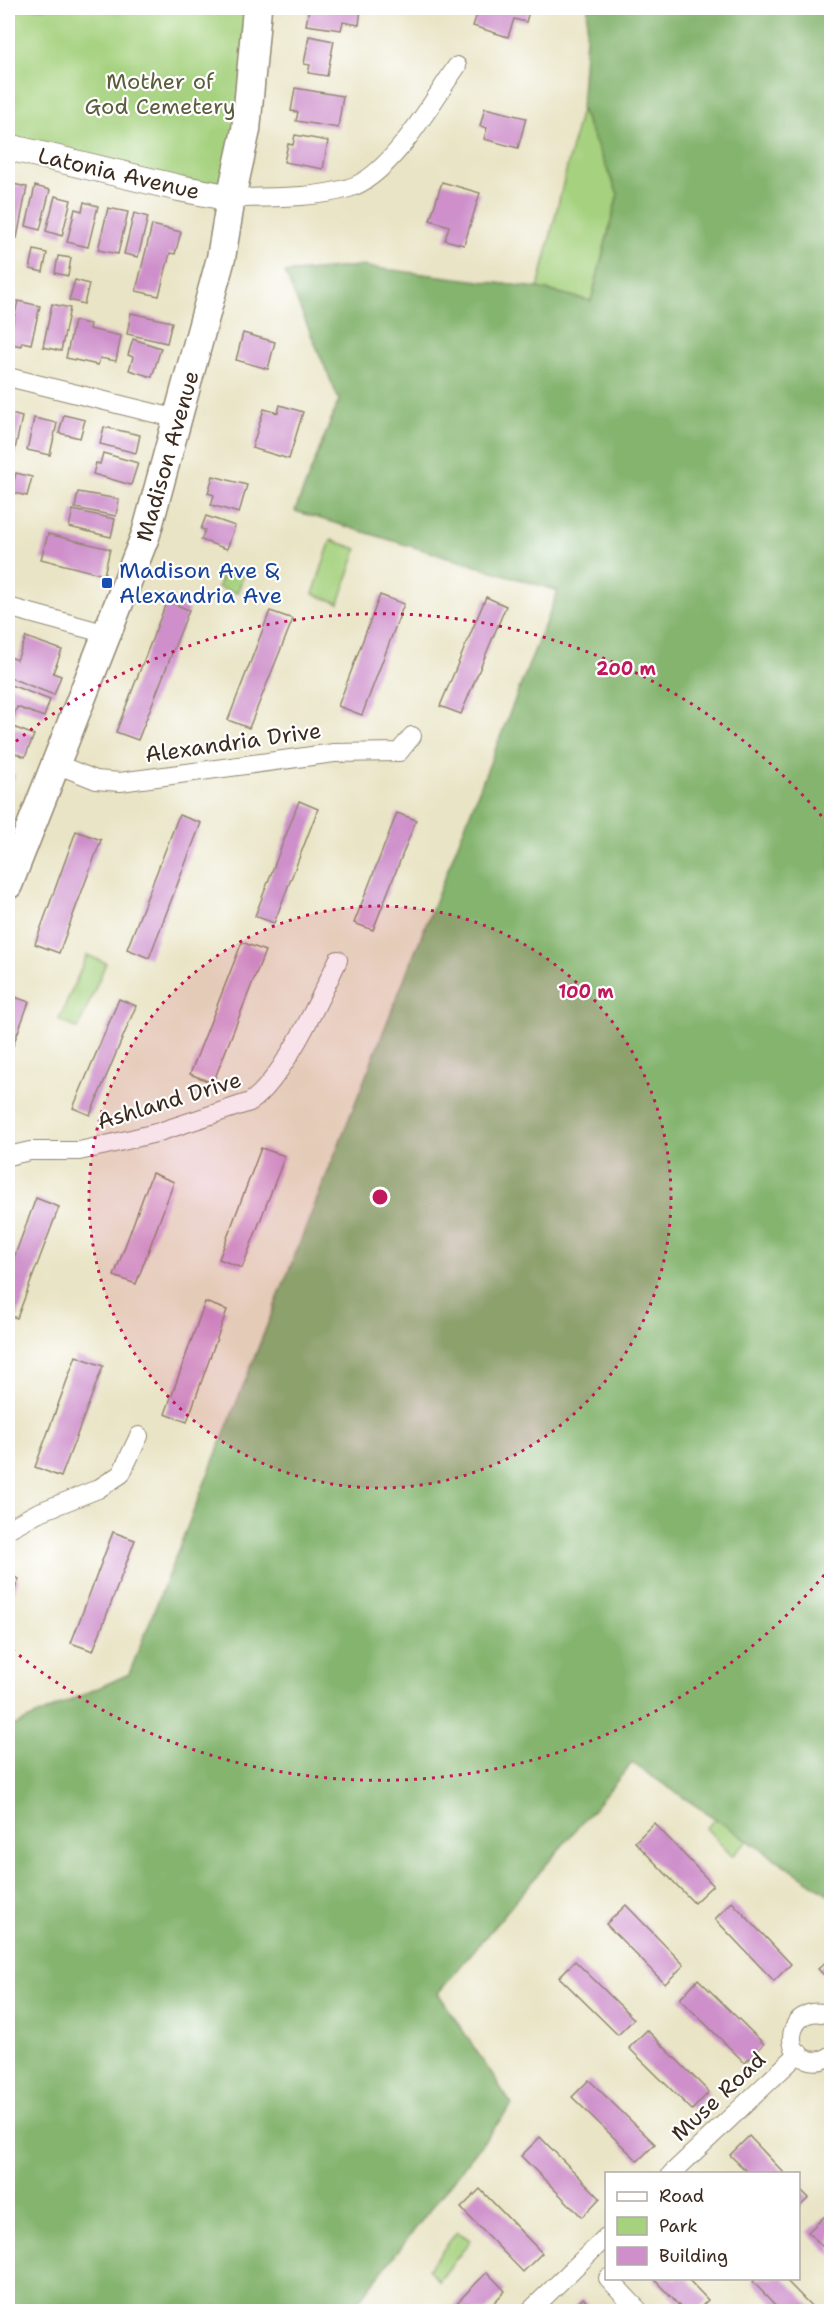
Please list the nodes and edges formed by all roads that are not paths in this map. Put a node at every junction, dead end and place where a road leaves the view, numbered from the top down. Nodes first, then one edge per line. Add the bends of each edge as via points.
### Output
1 (257, 8) edge
2 (457, 66) dead end
3 (8, 147) edge
4 (231, 198) junction
5 (8, 377) edge
6 (178, 419) junction
7 (8, 607) edge
8 (107, 634) junction
9 (412, 736) dead end
10 (56, 764) junction
11 (8, 885) edge
12 (338, 960) dead end
13 (8, 1156) edge
14 (139, 1436) dead end
15 (8, 1529) edge
16 (831, 2017) edge
17 (799, 2054) junction
18 (831, 2055) edge
19 (673, 2172) edge
20 (605, 2237) edge
21 (586, 2256) junction
22 (605, 2276) edge
23 (609, 2280) edge
24 (529, 2312) edge
25 (640, 2312) edge

1 - 4 main road, Madison Avenue via 246,130
2 - 4 street via 403,145 376,172 352,187 310,196
3 - 4 street, Latonia Avenue
4 - 6 main road, Madison Avenue via 221,258
5 - 6 street
6 - 8 main road, Madison Avenue via 146,534
7 - 8 street
8 - 10 main road, Madison Avenue
9 - 10 street, Alexandria Drive via 399,752 334,753 120,782 96,780
10 - 11 main road, Madison Avenue
12 - 13 street, Ashland Drive via 279,1071 260,1096 250,1102 102,1146
14 - 15 street via 121,1474 98,1489
16 - 17 street, Muse Road via 808,2013 796,2023 792,2038
17 - 18 street, Muse Road via 813,2061
17 - 19 street, Muse Road
20 - 21 street
21 - 22 street
21 - 24 street
23 - 25 street

